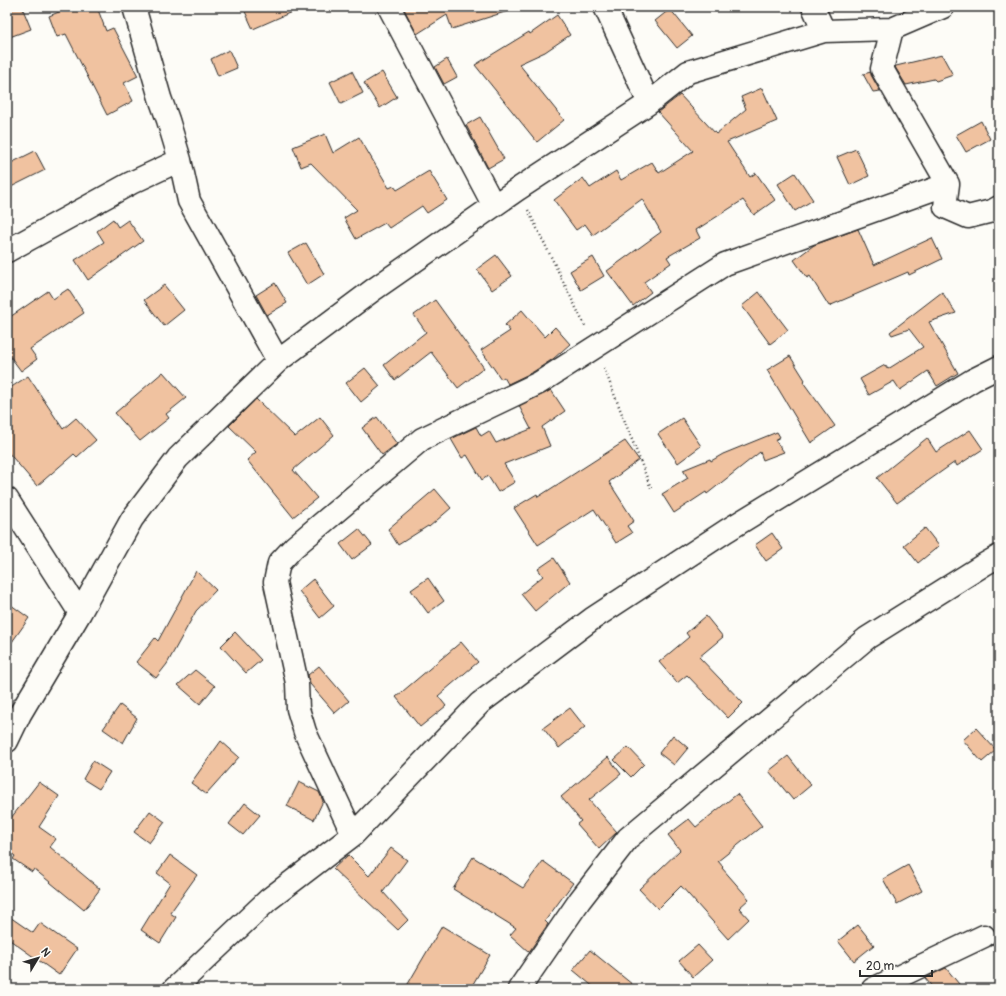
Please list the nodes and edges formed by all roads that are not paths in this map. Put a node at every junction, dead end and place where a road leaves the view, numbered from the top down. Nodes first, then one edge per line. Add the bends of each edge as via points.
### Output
1 (134, 7) edge
2 (388, 7) edge
3 (605, 7) edge
4 (813, 7) edge
5 (943, 7) edge
6 (892, 29) junction
7 (824, 31) junction
8 (649, 103) junction
9 (180, 160) junction
10 (948, 184) junction
11 (494, 206) junction
12 (999, 207) edge
13 (7, 251) edge
14 (278, 361) junction
15 (999, 367) edge
16 (7, 499) edge
17 (999, 556) edge
18 (80, 613) junction
19 (7, 741) edge
20 (352, 836) junction
21 (984, 936) dead end
22 (174, 989) edge
23 (519, 989) edge
24 (873, 989) edge

1 - 9 street
2 - 11 street
3 - 8 street
4 - 7 street
5 - 6 street
6 - 7 street
6 - 10 street via 882,69
7 - 8 street via 688,72
8 - 11 street
9 - 13 street via 131,183
9 - 14 street via 189,201
10 - 12 street via 945,207 968,217
10 - 20 street via 725,264 539,383 422,439 300,542 279,563 275,582 296,683 298,709 305,732
11 - 14 street via 373,290
14 - 18 street via 178,458 132,519
15 - 20 street via 973,380 726,531 592,619 480,703
16 - 18 street
17 - 23 street via 867,638 628,838 580,900
18 - 19 street via 20,714
20 - 22 street via 268,900
21 - 24 street

